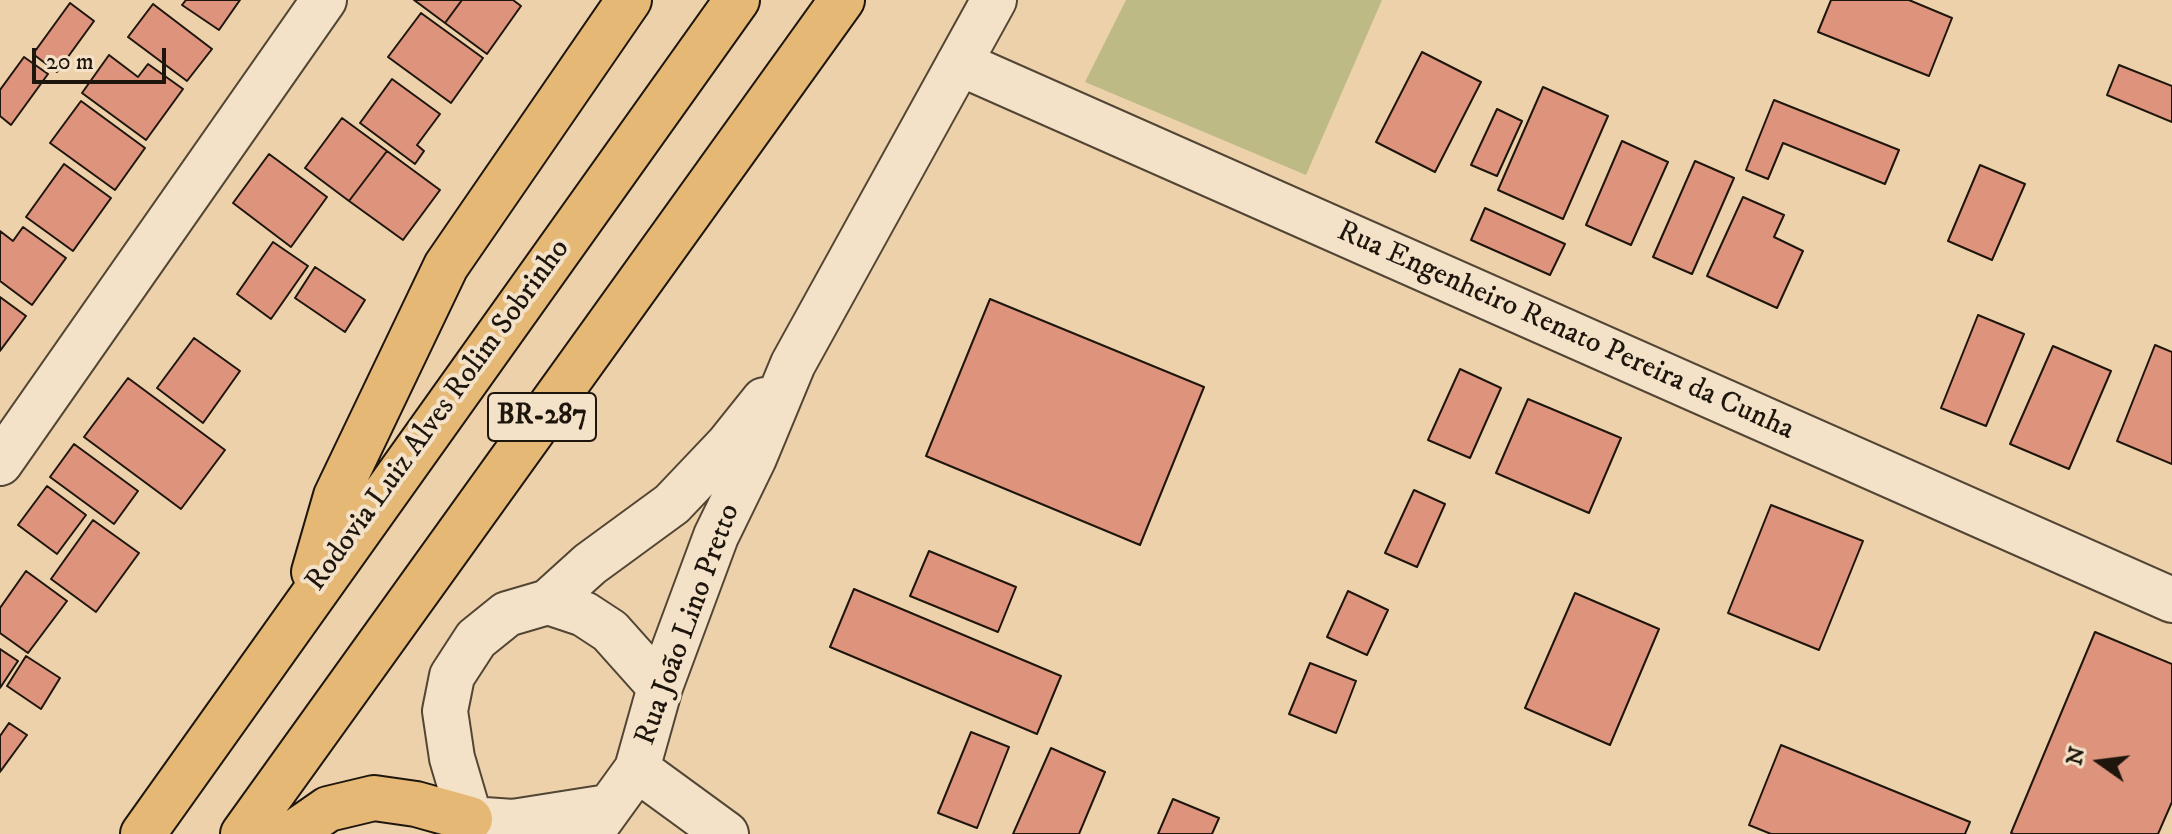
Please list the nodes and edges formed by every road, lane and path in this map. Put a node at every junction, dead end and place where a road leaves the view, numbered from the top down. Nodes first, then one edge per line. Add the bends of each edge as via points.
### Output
1 (324, 0) edge
2 (629, 0) edge
3 (737, 0) edge
4 (842, 0) edge
5 (994, 0) edge
6 (959, 63) junction
7 (793, 364) junction
8 (8, 435) edge
9 (2172, 600) edge
10 (548, 602) junction
11 (304, 605) junction
12 (660, 687) junction
13 (637, 769) junction
14 (599, 821) edge
15 (470, 827) edge
16 (143, 834) edge
17 (243, 834) edge
18 (292, 834) edge
19 (726, 834) edge

1 - 8 street
2 - 11 highway, BR-287 via 446,266 336,496
3 - 11 highway, Rodovia Luiz Alves Rolim Sobrinho / BR-287
4 - 17 highway, BR-287
5 - 6 street, Rua João Lino Pretto
6 - 7 street, Rua João Lino Pretto
6 - 9 street, Rua Engenheiro Renato Pereira da Cunha
7 - 10 street, Rua João Lino Pretto via 672,504
7 - 12 street, Rua João Lino Pretto via 716,536
10 - 12 street via 584,614 610,631
10 - 15 street via 507,614 476,639 452,676 445,711
11 - 16 highway, Rodovia Luiz Alves Rolim Sobrinho / BR-287
12 - 13 street, Rua João Lino Pretto
13 - 14 street, Rua João Lino Pretto
13 - 19 street
14 - 15 street
15 - 18 highway via 416,804 374,798 328,809

